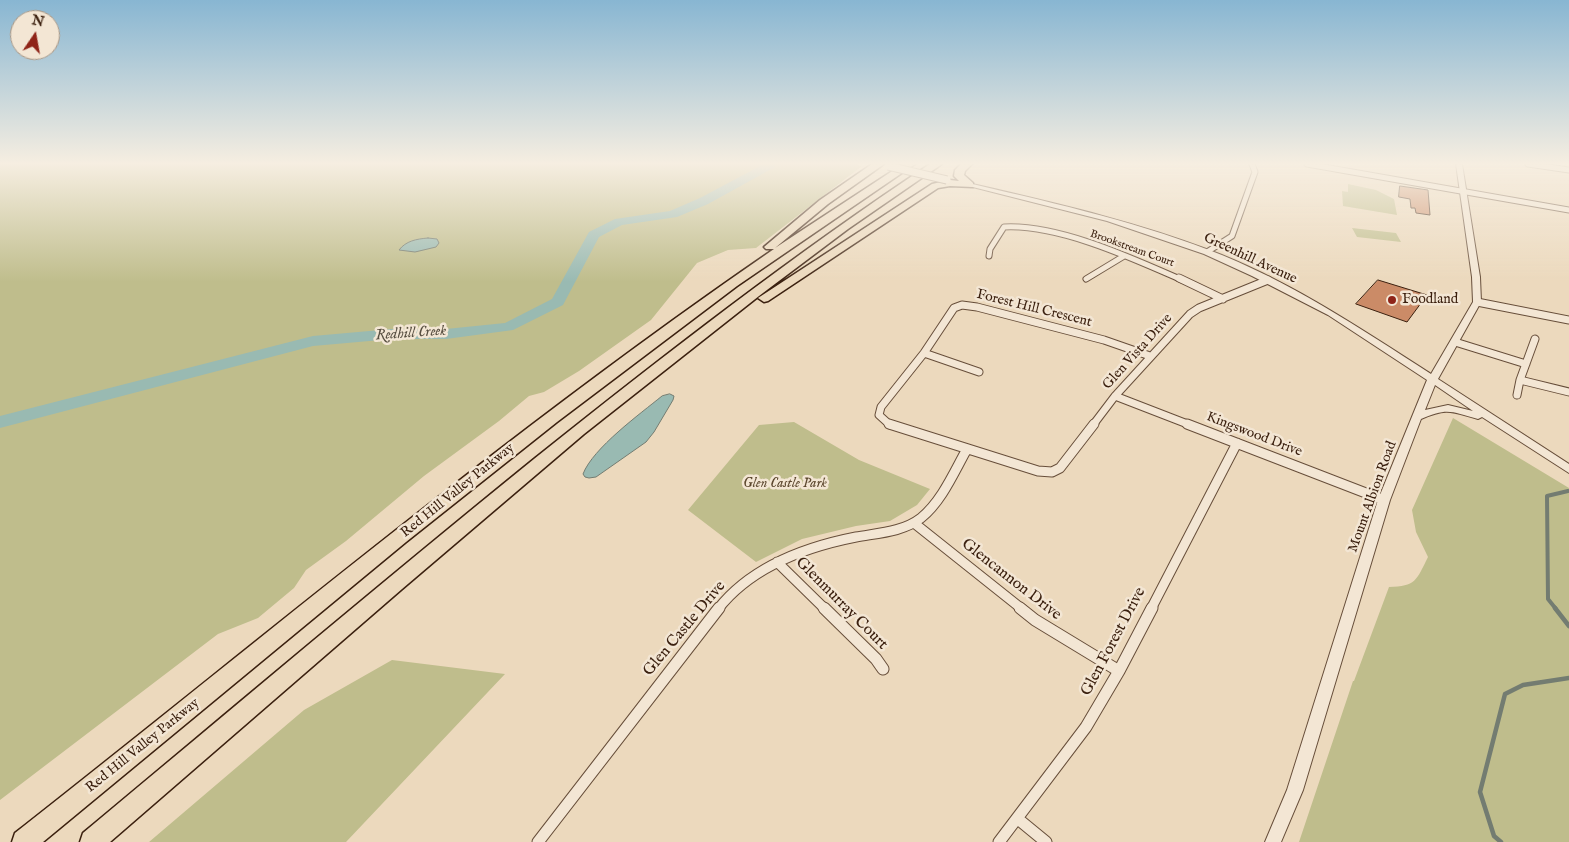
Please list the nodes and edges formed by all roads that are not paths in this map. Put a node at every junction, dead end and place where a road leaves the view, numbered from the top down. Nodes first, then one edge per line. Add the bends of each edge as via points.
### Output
1 (823, 203) edge
2 (848, 203) edge
3 (879, 203) edge
4 (909, 203) edge
5 (1044, 203) edge
6 (1244, 203) edge
7 (1464, 203) edge
8 (1533, 203) edge
9 (1569, 210) edge
10 (1207, 252) junction
11 (989, 256) dead end
12 (1124, 256) junction
13 (1086, 279) dead end
14 (1268, 280) junction
15 (720, 291) junction
16 (1223, 299) junction
17 (1477, 302) junction
18 (1569, 320) edge
19 (1535, 338) dead end
20 (1455, 342) junction
21 (678, 352) junction
22 (924, 352) junction
23 (1150, 356) junction
24 (1526, 364) junction
25 (979, 372) dead end
26 (1432, 380) junction
27 (1520, 380) junction
28 (1569, 392) edge
29 (1517, 395) dead end
30 (1115, 396) junction
31 (1418, 417) junction
32 (1503, 428) junction
33 (1237, 443) junction
34 (967, 449) junction
35 (1569, 469) edge
36 (1052, 472) joint
37 (1384, 500) junction
38 (914, 523) junction
39 (777, 562) junction
40 (883, 669) dead end
41 (1119, 671) junction
42 (1018, 819) junction
43 (24, 842) edge
44 (92, 842) edge
45 (538, 842) edge
46 (999, 842) edge
47 (1046, 842) edge
48 (1273, 842) edge

1 - 15 highway via 736,273
2 - 15 highway, Red Hill Valley Parkway
3 - 21 highway via 825,240
4 - 21 highway
5 - 10 street, Greenhill Avenue via 1108,219
6 - 10 street via 1232,236
7 - 17 street
8 - 9 street
10 - 14 street, Greenhill Avenue
11 - 12 street, Brookstream Court via 1004,227 1020,225
12 - 13 street
12 - 16 street, Brookstream Court
14 - 16 street, Glen Vista Drive
14 - 26 street, Greenhill Avenue via 1331,314
15 - 43 highway, Red Hill Valley Parkway via 515,445
16 - 23 street, Glen Vista Drive via 1190,314
17 - 18 street
17 - 20 street, Mount Albion Road
19 - 24 street
20 - 24 street
20 - 26 street, Mount Albion Road
21 - 44 highway via 405,575
22 - 23 street, Forest Hill Crescent via 954,308 962,305 1104,340
22 - 25 street
22 - 34 street, Forest Hill Crescent via 881,407 879,415 890,425
23 - 30 street, Glen Vista Drive
24 - 27 street
26 - 31 street, Mount Albion Road
26 - 32 street, Greenhill Avenue
27 - 28 street
27 - 29 street
30 - 33 street, Kingswood Drive
30 - 36 street, Glen Vista Drive via 1060,468
31 - 32 street via 1434,409 1448,407
31 - 37 street, Mount Albion Road
32 - 35 street, Greenhill Avenue
33 - 37 street, Kingswood Drive
33 - 41 street, Glen Forest Drive
34 - 36 street, Forest Hill Crescent via 1038,471
34 - 38 street via 943,492
37 - 48 street, Mount Albion Road via 1294,790
38 - 39 street, Glen Castle Drive via 821,544
38 - 41 street, Glencannon Drive via 1035,620
39 - 40 street, Glenmurray Court
39 - 45 street, Glen Castle Drive via 751,577 724,601
41 - 42 street, Glen Forest Drive via 1086,727
42 - 46 street, Glen Forest Drive
42 - 47 street

